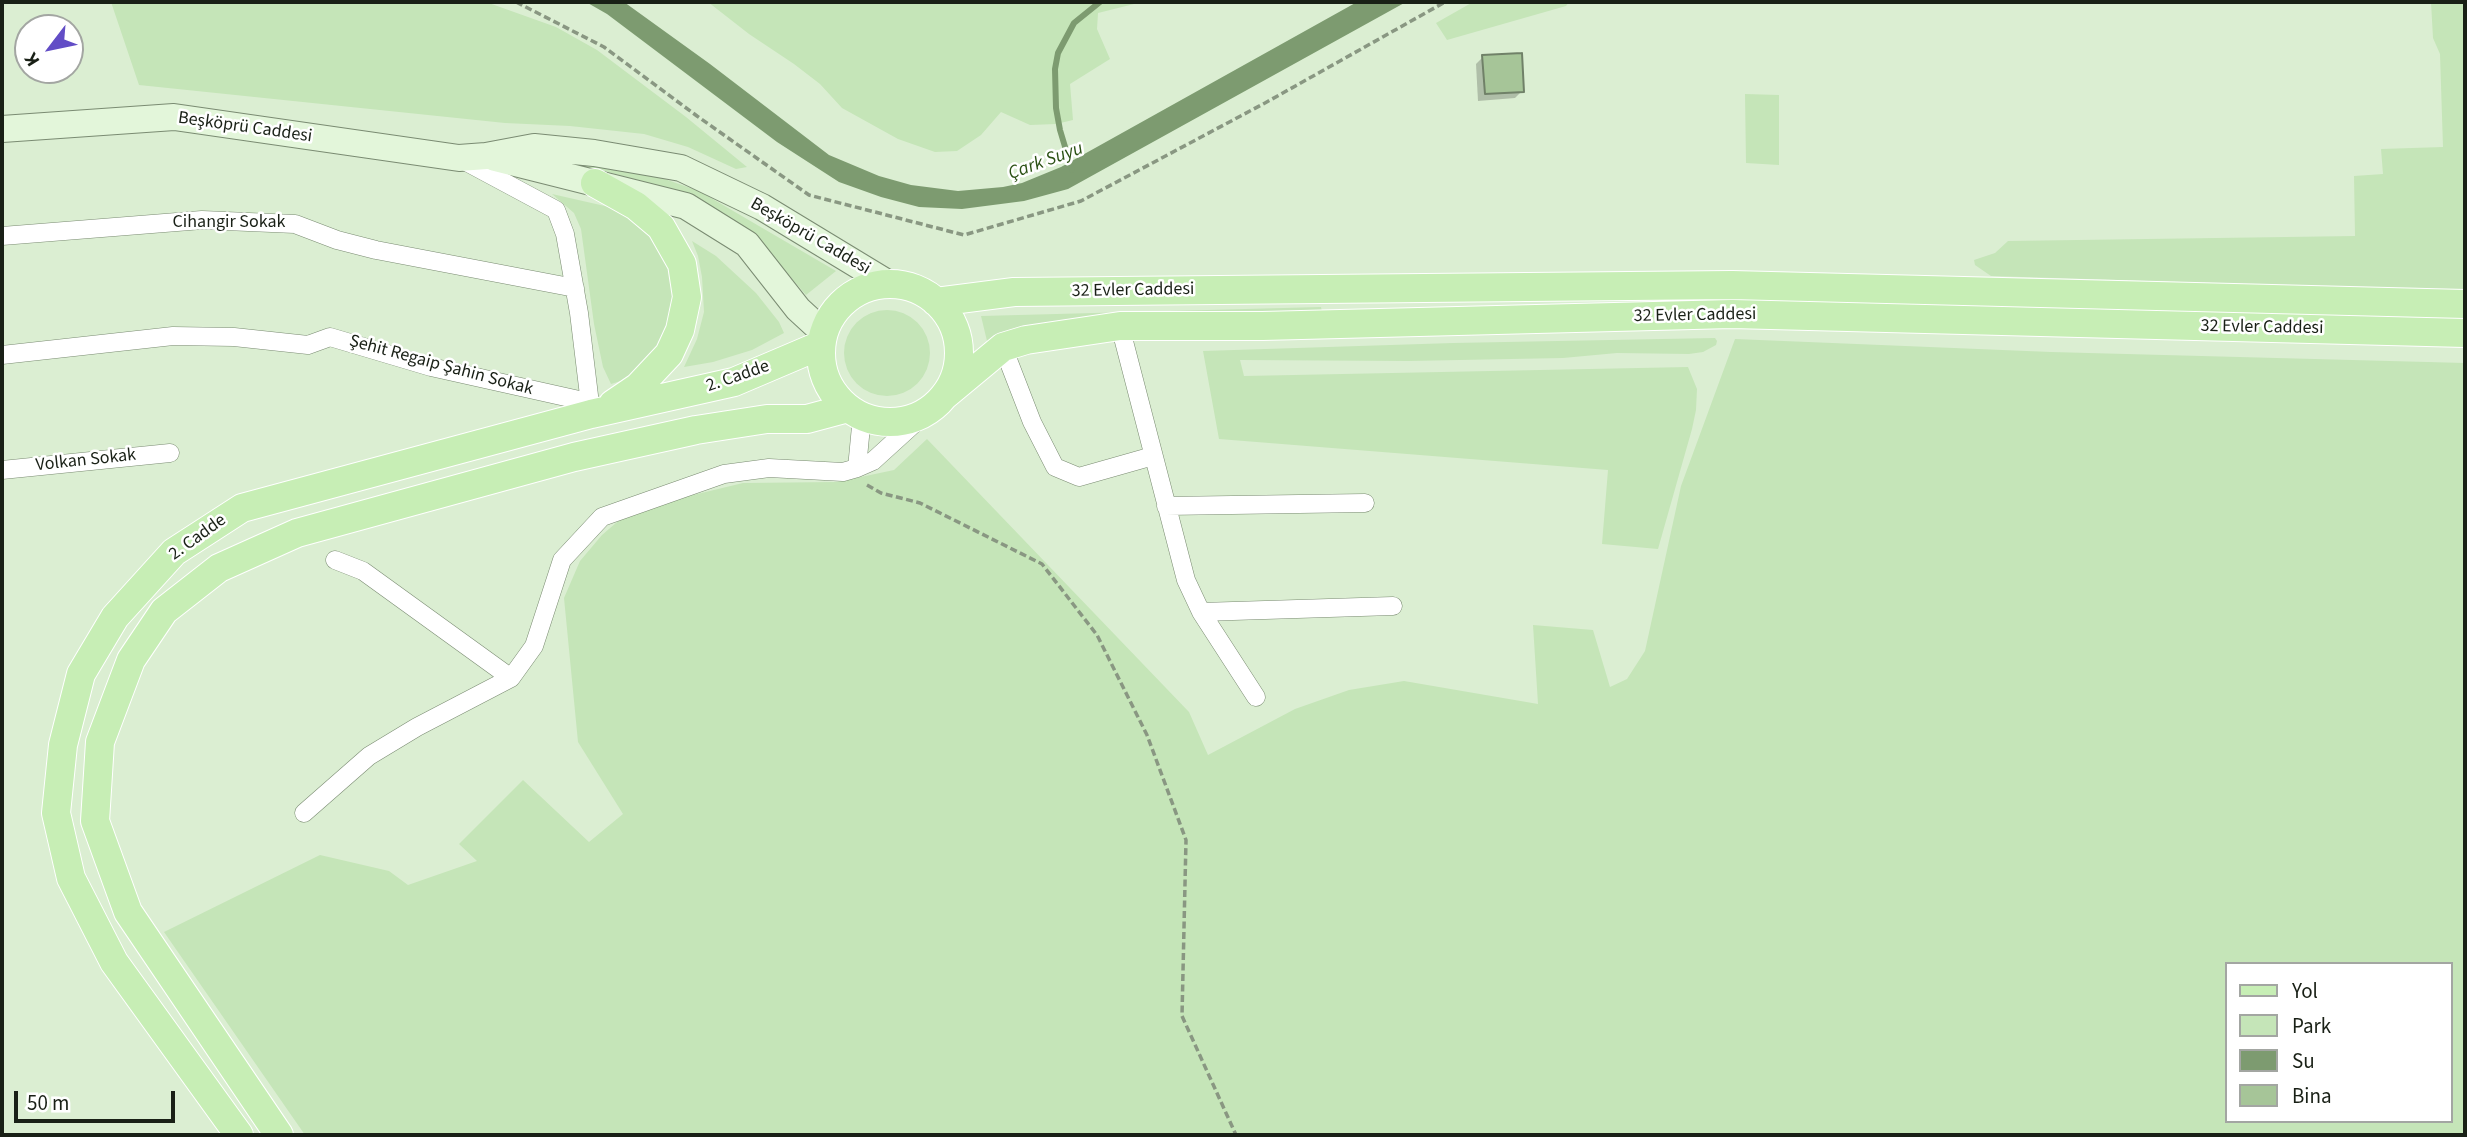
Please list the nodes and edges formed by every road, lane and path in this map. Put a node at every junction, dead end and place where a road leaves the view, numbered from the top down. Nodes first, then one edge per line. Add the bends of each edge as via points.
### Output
1 (516, 2) edge
2 (1445, 2) edge
3 (2, 129) edge
4 (486, 156) junction
5 (459, 158) junction
6 (595, 183) junction
7 (2, 236) edge
8 (889, 284) junction
9 (575, 288) junction
10 (936, 302) junction
11 (2465, 304) edge
12 (1120, 326) junction
13 (2465, 333) edge
14 (822, 339) junction
15 (1003, 347) junction
16 (2, 355) edge
17 (936, 403) junction
18 (594, 409) junction
19 (855, 412) junction
20 (170, 453) dead end
21 (1153, 456) junction
22 (2, 470) edge
23 (850, 470) junction
24 (1365, 503) dead end
25 (1166, 506) junction
26 (335, 560) dead end
27 (1393, 606) dead end
28 (1201, 612) junction
29 (511, 678) junction
30 (1256, 696) dead end
31 (304, 813) dead end
32 (239, 1135) edge
33 (279, 1135) edge
34 (1236, 1135) edge

1 - 2 path via 604,47 809,195 964,235 1081,201
3 - 5 main road, Beşköprü Caddesi via 174,117
4 - 5 main road, Beşköprü Caddesi
4 - 6 main road, Beşköprü Caddesi
4 - 8 main road, Beşköprü Caddesi via 534,147 681,168 762,206
5 - 9 street via 556,210
6 - 14 main road, Beşköprü Caddesi via 686,205 747,244
6 - 18 main road via 636,206 661,227 682,264 687,297 669,355 638,387
7 - 9 street, Cihangir Sokak via 202,220 295,224 376,250
8 - 10 main road via 922,292
8 - 14 main road via 867,287 848,297 833,313
9 - 18 street
10 - 11 main road, 32 Evler Caddesi via 1014,292 1732,285
10 - 17 main road via 949,317 959,357 954,377
12 - 13 main road, 32 Evler Caddesi via 1732,314
12 - 15 main road, 32 Evler Caddesi
12 - 21 street
14 - 18 main road, 2. Cadde via 734,383
14 - 19 main road via 822,369 832,391
15 - 17 main road, 32 Evler Caddesi
15 - 21 street via 1055,467 1079,477
16 - 18 street, Şehit Regaip Şahin Sokak via 173,336 309,345 330,337
17 - 19 main road via 907,420 884,422
17 - 23 street via 873,461
18 - 32 main road, 2. Cadde via 242,508 174,552 115,617 81,674 63,745 56,813 71,878 114,962
19 - 23 street
19 - 33 main road, 2. Cadde via 696,430 585,455 297,533 219,568 164,611 131,660 100,742 95,821 128,912
20 - 22 street, Volkan Sokak
21 - 25 street
23 - 29 street via 769,468 724,474 602,517 562,560 534,646
23 - 34 path via 881,493 920,503 1042,564 1097,635 1147,734 1186,841 1182,1016
24 - 25 street
25 - 28 street via 1186,580
26 - 29 street via 363,571
27 - 28 street
28 - 30 street
29 - 31 street via 369,755

